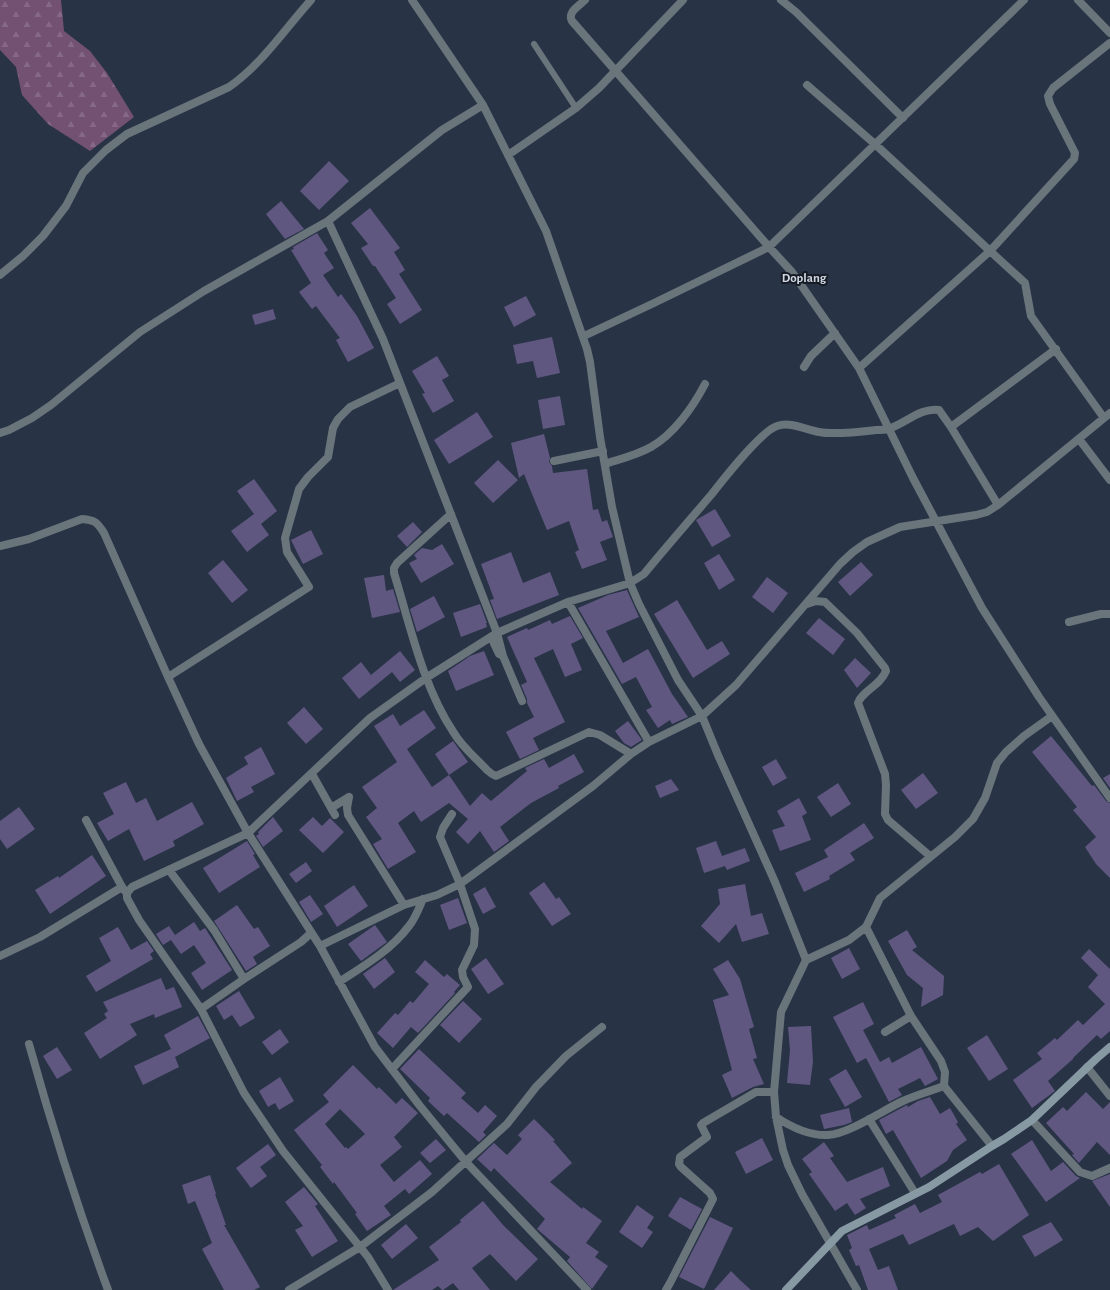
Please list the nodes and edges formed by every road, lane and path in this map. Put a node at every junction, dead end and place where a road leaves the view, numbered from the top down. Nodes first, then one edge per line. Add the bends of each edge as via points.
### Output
1 (311, 0) edge
2 (412, 0) edge
3 (585, 0) edge
4 (683, 0) edge
5 (781, 0) edge
6 (1024, 0) edge
7 (1078, 0) edge
8 (1110, 33) edge
9 (1110, 43) edge
10 (534, 44) dead end
11 (615, 72) junction
12 (807, 85) dead end
13 (483, 105) junction
14 (576, 108) junction
15 (903, 118) junction
16 (876, 145) junction
17 (508, 155) junction
18 (328, 222) junction
19 (769, 247) junction
20 (990, 250) junction
21 (0, 275) edge
22 (835, 333) junction
23 (584, 336) junction
24 (1056, 349) junction
25 (804, 367) dead end
26 (859, 368) junction
27 (400, 383) junction
28 (705, 384) dead end
29 (1107, 415) edge
30 (951, 427) junction
31 (888, 429) junction
32 (0, 433) edge
33 (1079, 439) junction
34 (603, 451) junction
35 (554, 461) dead end
36 (605, 464) junction
37 (1110, 480) edge
38 (998, 505) junction
39 (451, 514) junction
40 (936, 522) junction
41 (0, 546) edge
42 (630, 582) junction
43 (568, 602) junction
44 (806, 604) junction
45 (1110, 614) edge
46 (1069, 622) dead end
47 (494, 635) junction
48 (168, 677) junction
49 (426, 678) junction
50 (522, 701) dead end
51 (702, 716) junction
52 (1052, 716) junction
53 (650, 742) junction
54 (631, 754) junction
55 (312, 774) junction
56 (1110, 798) edge
57 (452, 814) dead end
58 (86, 820) dead end
59 (248, 833) junction
60 (930, 856) junction
61 (169, 870) junction
62 (460, 884) junction
63 (124, 890) junction
64 (423, 899) junction
65 (404, 905) junction
66 (866, 927) junction
67 (311, 933) junction
68 (320, 946) junction
69 (0, 956) edge
70 (806, 960) junction
71 (244, 979) junction
72 (339, 982) junction
73 (201, 1009) junction
74 (911, 1016) junction
75 (602, 1027) dead end
76 (885, 1032) dead end
77 (29, 1044) dead end
78 (1110, 1047) edge
79 (1087, 1067) junction
80 (392, 1069) junction
81 (944, 1086) junction
82 (774, 1092) junction
83 (1110, 1096) edge
84 (776, 1117) junction
85 (869, 1119) junction
86 (1032, 1120) junction
87 (992, 1146) junction
88 (466, 1162) junction
89 (1110, 1168) edge
90 (915, 1193) junction
91 (830, 1243) junction
92 (360, 1247) junction
93 (108, 1290) edge
94 (289, 1290) edge
95 (388, 1290) edge
96 (587, 1290) edge
97 (666, 1290) edge
98 (786, 1290) edge
99 (857, 1290) edge

1 - 21 street via 244,77 229,87 127,134 106,150 83,173 66,206 43,236
2 - 13 street
3 - 11 street via 571,13 571,18
4 - 11 street
5 - 15 street
6 - 15 street
7 - 8 street
9 - 20 street via 1053,88 1048,96 1075,152 1074,159
10 - 14 lane
11 - 14 street
11 - 19 street
12 - 16 street
13 - 17 street
13 - 18 street via 442,130
14 - 17 street
15 - 16 street
16 - 19 street
16 - 20 street
17 - 23 street via 546,231
18 - 27 street via 383,338
18 - 32 street via 204,291 140,332 51,405 32,418
19 - 22 street via 792,272
19 - 23 street
20 - 24 street via 1025,283 1030,314
20 - 26 street
22 - 25 street via 810,356
22 - 26 street
23 - 34 street
24 - 29 street
24 - 30 street
26 - 31 street
27 - 39 street
27 - 48 street via 350,407 338,419 333,428 328,457 299,489 285,538 287,552 310,587
28 - 36 street via 688,412 651,447
29 - 33 street
30 - 31 street via 941,412 932,410
30 - 38 street
31 - 40 street
31 - 42 street via 851,433 819,432 778,425 760,438 742,458 644,574
33 - 37 street
33 - 38 street
34 - 35 street
34 - 36 street
36 - 42 street via 612,507
38 - 40 street via 987,512
39 - 47 street
39 - 49 street via 394,568
40 - 44 street via 900,526 867,542 840,564
40 - 52 street via 982,608
41 - 48 street via 29,539 82,520 91,520 99,524
42 - 43 street
42 - 51 street via 678,680
43 - 47 street
43 - 53 street
44 - 51 street via 736,685
44 - 60 street via 826,602 857,633 885,668 885,674 858,703 885,774 885,814 888,820
45 - 46 street
47 - 49 street
47 - 50 street via 499,654 503,656
48 - 59 street via 199,744
49 - 54 street via 455,735 487,770 496,776 589,732 600,735
49 - 55 street via 370,718
51 - 53 street
51 - 70 street via 775,882
52 - 56 street
52 - 60 street via 1006,752 997,763 985,798 973,819
53 - 54 street
54 - 62 street via 593,786
55 - 59 street
55 - 65 street via 333,811 349,797 348,815
57 - 62 street via 440,837
58 - 63 street
59 - 61 street
59 - 67 street
60 - 66 street via 880,898
61 - 63 street
61 - 71 street via 214,930
62 - 64 street
62 - 80 street via 475,929 474,945 462,970 468,987
63 - 69 street via 40,937
63 - 73 street via 139,920
64 - 65 street
64 - 72 street via 409,926 389,946
65 - 68 street
66 - 70 street via 849,940
66 - 74 street
67 - 68 street
67 - 71 street
68 - 72 street
70 - 82 street via 781,1012
71 - 73 street
72 - 80 street via 376,1047
73 - 92 street via 244,1093 274,1138
74 - 76 street
74 - 81 street via 941,1061 945,1072
75 - 88 street via 566,1056 536,1087 507,1124
77 - 93 street via 85,1229
78 - 79 street
79 - 83 street
79 - 86 street
80 - 88 street
81 - 85 street via 904,1100
81 - 87 street
82 - 84 street
82 - 97 street via 756,1092 703,1123 701,1125 707,1137 680,1157 681,1167 710,1193 713,1199
84 - 85 street via 809,1133 828,1135 849,1129
84 - 91 street via 788,1165
85 - 90 street
86 - 87 street
86 - 89 street via 1080,1172 1092,1176
87 - 90 street
88 - 92 street
88 - 96 street
90 - 91 street via 852,1224
91 - 98 street
91 - 99 street
92 - 94 street
92 - 95 street

